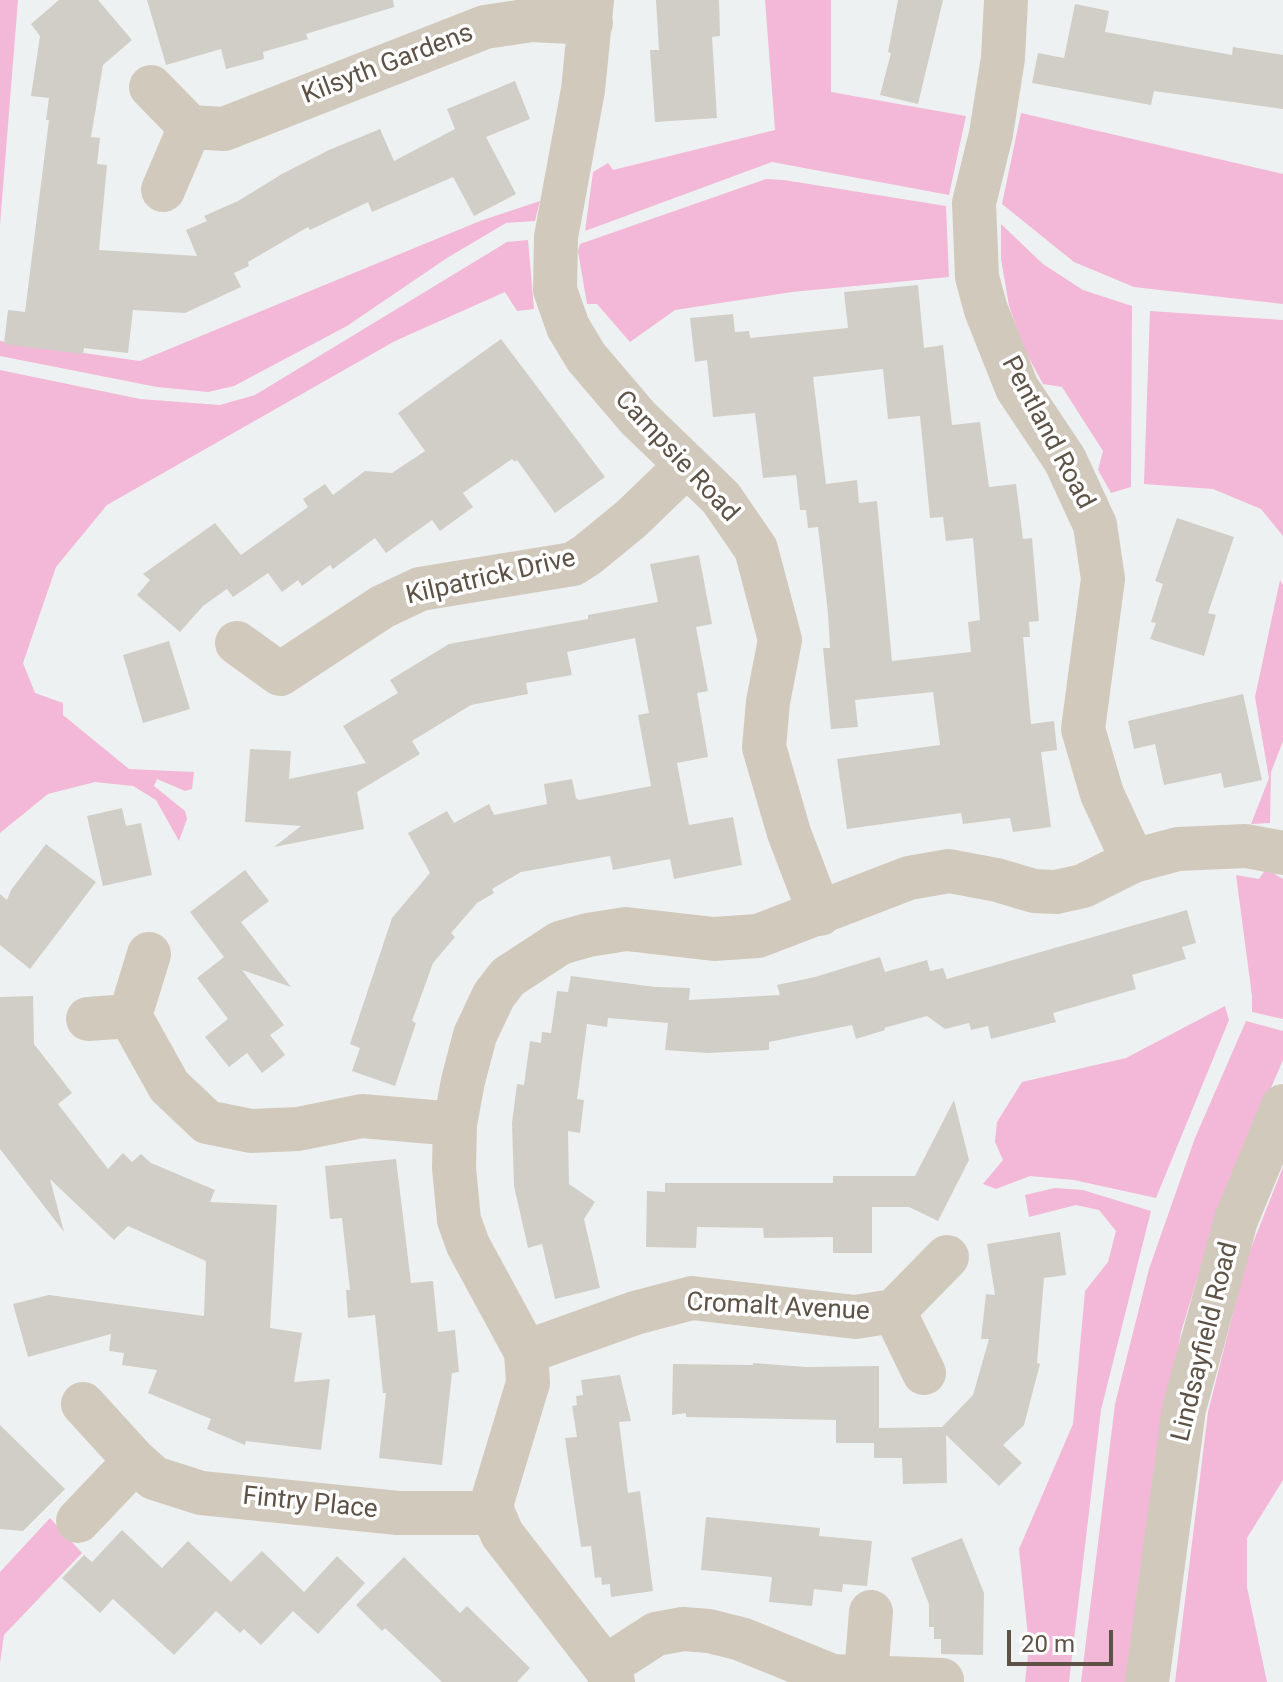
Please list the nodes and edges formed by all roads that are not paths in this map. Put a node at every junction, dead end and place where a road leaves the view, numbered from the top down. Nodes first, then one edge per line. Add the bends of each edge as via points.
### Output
1 (1006, 0) edge
2 (591, 12) edge
3 (151, 87) dead end
4 (190, 127) junction
5 (163, 190) dead end
6 (687, 465) junction
7 (237, 643) dead end
8 (1283, 853) edge
9 (1133, 861) junction
10 (820, 914) junction
11 (149, 954) dead end
12 (1283, 1106) edge
13 (455, 1124) junction
14 (947, 1257) dead end
15 (894, 1311) junction
16 (526, 1352) junction
17 (924, 1373) dead end
18 (83, 1404) dead end
19 (135, 1461) junction
20 (493, 1513) junction
21 (78, 1521) dead end
22 (871, 1612) dead end
23 (609, 1675) edge
24 (866, 1675) junction
25 (942, 1680) edge
26 (1147, 1682) edge

1 - 9 street, Pentland Road via 1003,58 974,203 977,277 1017,388 1065,460 1095,525 1103,579 1083,729 1102,794
2 - 4 street, Kilsyth Gardens via 485,27 249,121 224,129
2 - 6 street, Campsie Road via 583,90 556,237 555,290 586,357
3 - 4 street
4 - 5 street
6 - 7 street, Kilpatrick Drive via 631,519 573,564 420,589 382,607 292,687
6 - 10 street, Campsie Road via 721,498 756,549 780,640 764,747
8 - 9 street via 1223,846 1178,849
9 - 10 street via 1083,886 1056,892 949,871 909,878
10 - 13 street via 735,939 626,929 560,943 508,977 494,995 475,1035
11 - 13 street via 109,1018 207,1122 251,1131 298,1129 362,1116
12 - 26 street, Lindsayfield Road via 1236,1220 1184,1409
13 - 16 street via 459,1220
14 - 15 street, Cromalt Avenue
15 - 16 street, Cromalt Avenue via 855,1317 692,1298
15 - 17 street, Cromalt Avenue
16 - 20 street via 528,1383
18 - 19 street, Fintry Place
19 - 20 street, Fintry Place via 154,1478 201,1493 398,1513
19 - 21 street
20 - 23 street via 502,1534
22 - 24 street
23 - 24 street via 656,1634 683,1629 741,1639 832,1676
24 - 25 street

